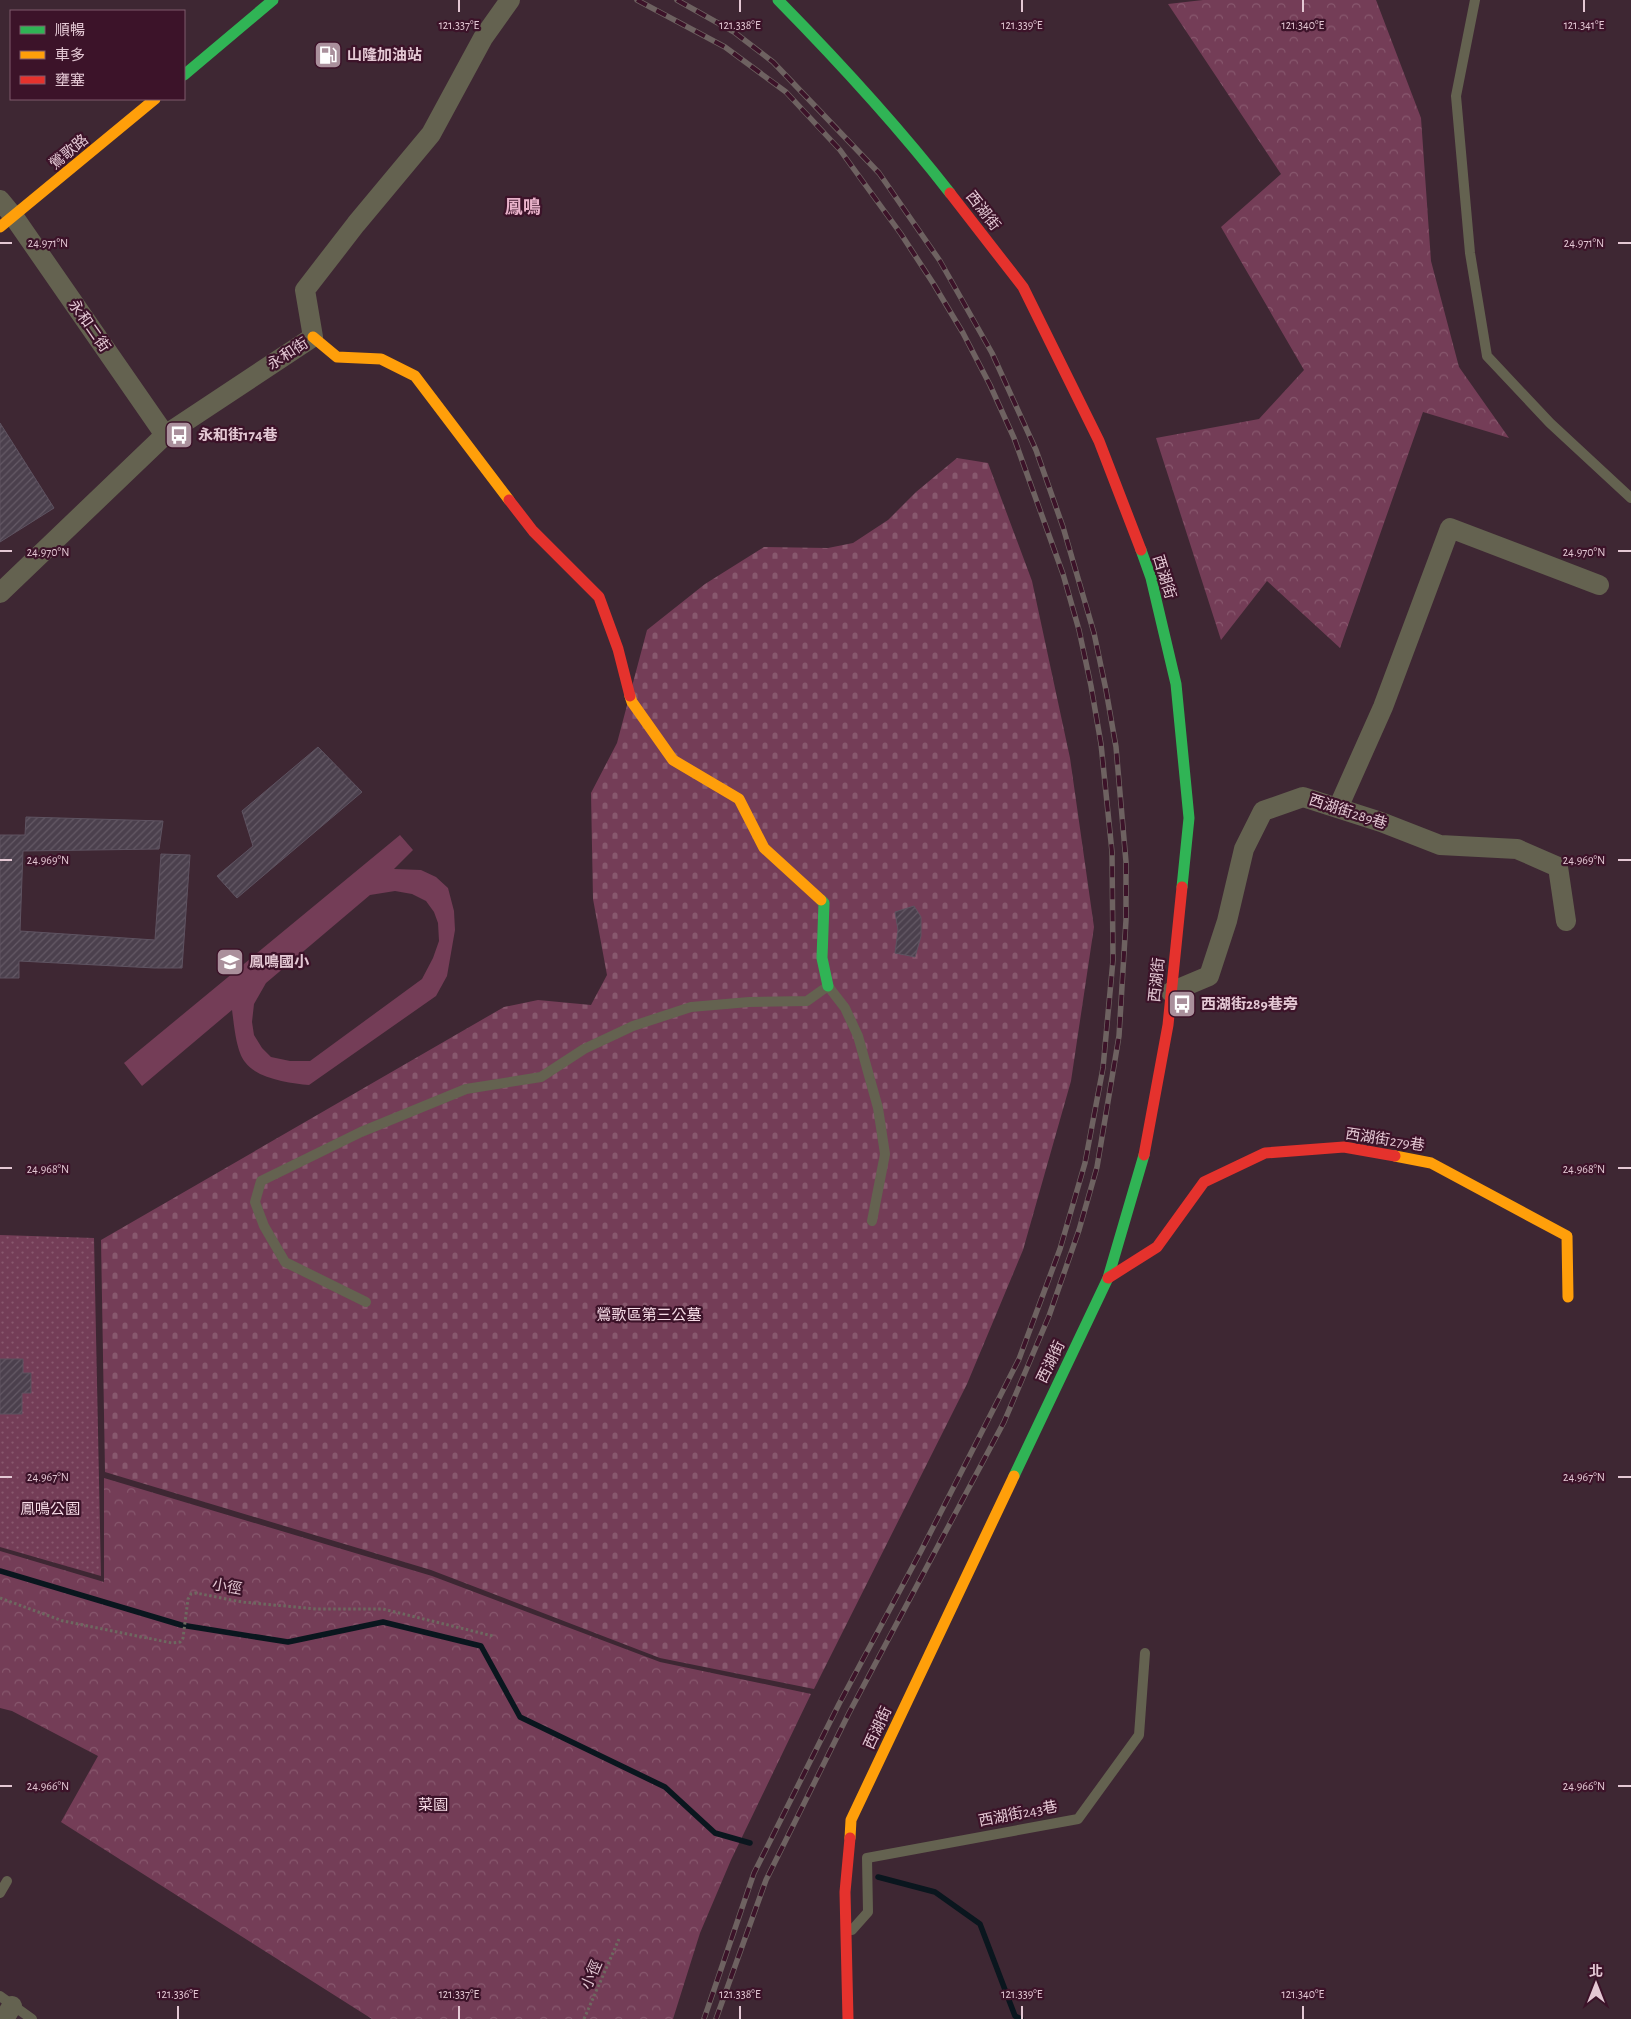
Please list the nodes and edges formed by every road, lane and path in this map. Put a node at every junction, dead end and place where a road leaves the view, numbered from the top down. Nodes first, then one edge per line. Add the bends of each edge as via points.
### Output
1 (274, 0) edge
2 (510, 0) edge
3 (778, 0) edge
4 (1474, 0) edge
5 (185, 74) edge
6 (154, 100) edge
7 (0, 200) edge
8 (7, 222) edge
9 (313, 338) junction
10 (165, 435) junction
11 (1631, 498) edge
12 (1599, 585) dead end
13 (0, 593) edge
14 (1338, 808) junction
15 (1566, 921) dead end
16 (828, 986) junction
17 (1171, 992) junction
18 (872, 1221) dead end
19 (1108, 1278) junction
20 (1568, 1298) dead end
21 (366, 1302) dead end
22 (0, 1598) edge
23 (493, 1636) dead end
24 (1145, 1653) dead end
25 (7, 1881) dead end
26 (0, 1893) edge
27 (846, 1936) junction
28 (619, 1939) dead end
29 (5, 2007) edge
30 (32, 2019) edge
31 (584, 2019) edge
32 (848, 2019) edge

1 - 5 street
2 - 9 street, 永和街 via 483,38 431,134 305,290
3 - 17 street, 西湖街 via 930,167 1023,287 1099,441 1151,578 1176,684 1189,818
4 - 11 lane via 1456,96 1470,253 1486,356 1550,423
6 - 8 street, 鶯歌路
7 - 8 street, 永和二街
8 - 10 street, 永和二街
9 - 10 street, 永和街
9 - 16 street via 337,357 381,359 415,376 533,531 598,597 618,648 632,702 673,760 739,799 764,848 824,903 822,958
10 - 13 street, 永和街
12 - 14 street via 1450,528 1383,706
14 - 15 street, 西湖街289巷 via 1440,845 1517,849 1558,867
14 - 17 street, 西湖街289巷 via 1303,797 1263,811 1244,849 1228,921 1209,976
16 - 18 lane via 845,1008 858,1036 878,1108 885,1154
16 - 21 lane via 807,1001 691,1007 632,1026 584,1049 540,1077 466,1090 361,1132 261,1181 255,1202 264,1226 285,1262
17 - 19 street, 西湖街 via 1146,1150
19 - 20 street, 西湖街279巷 via 1157,1247 1204,1182 1265,1153 1344,1148 1431,1163 1567,1236
19 - 27 street, 西湖街 via 851,1820 845,1892
22 - 23 path, 小徑 via 73,1623 172,1643 183,1638 188,1599 196,1593 242,1602 317,1609 383,1609
24 - 27 lane, 西湖街243巷 via 1139,1735 1078,1819 867,1858 868,1912
25 - 26 lane
27 - 32 street, 西湖街
28 - 31 path, 小徑
29 - 30 lane

